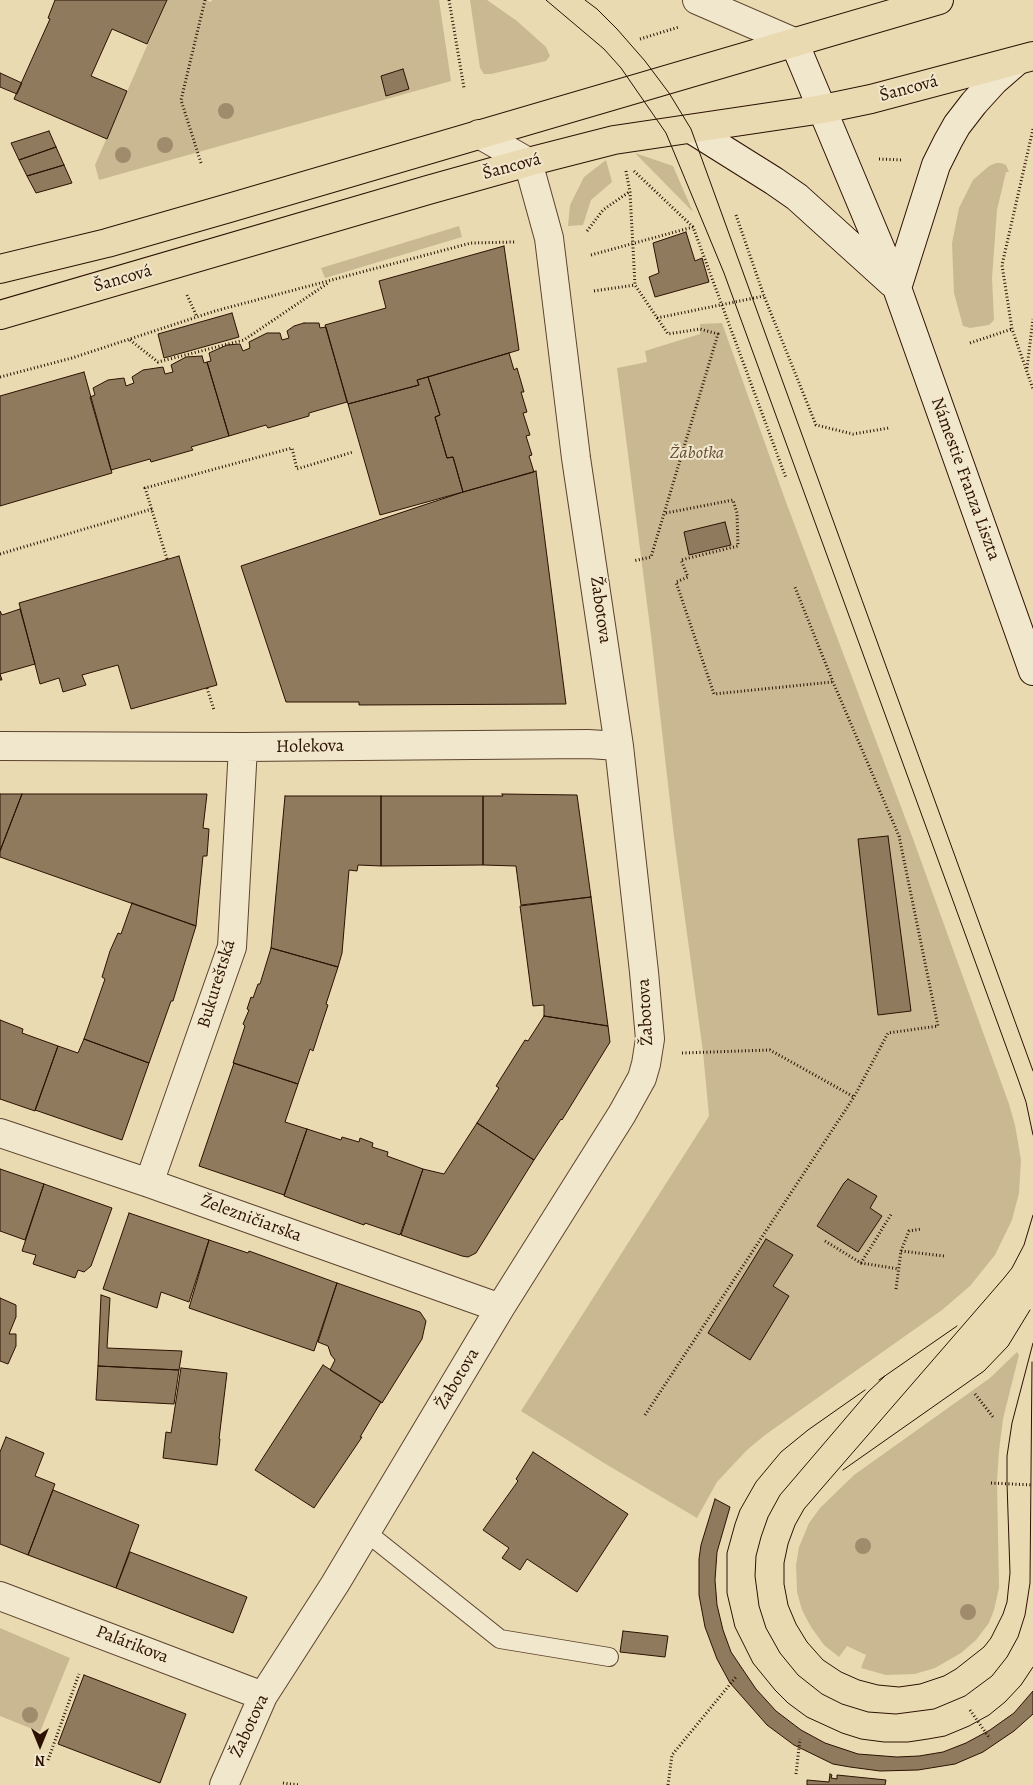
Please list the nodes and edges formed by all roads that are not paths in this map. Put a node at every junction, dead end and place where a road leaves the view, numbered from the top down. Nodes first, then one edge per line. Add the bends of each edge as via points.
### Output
1 (697, 0) edge
2 (939, 0) edge
3 (794, 42) junction
4 (1025, 58) edge
5 (823, 109) junction
6 (691, 130) junction
7 (478, 134) junction
8 (528, 162) junction
9 (0, 269) edge
10 (897, 288) junction
11 (0, 316) edge
12 (1033, 670) edge
13 (0, 746) edge
14 (619, 746) junction
15 (243, 747) junction
16 (0, 1133) edge
17 (149, 1183) junction
18 (500, 1308) junction
19 (366, 1532) junction
20 (0, 1596) edge
21 (610, 1657) dead end
22 (263, 1696) junction
23 (224, 1785) edge

1 - 3 street
2 - 3 main road
3 - 5 street, Námestie Franza Liszta
3 - 7 main road
4 - 5 main road, Šancová via 871,100
4 - 10 street via 994,81 957,125 948,141 936,165
5 - 6 main road, Šancová
5 - 10 street, Námestie Franza Liszta
6 - 8 main road, Šancová via 614,140
6 - 10 street, Námestie Franza Liszta via 797,197
7 - 8 street
7 - 9 main road via 116,241
8 - 11 main road, Šancová
8 - 14 street, Žabotova via 549,238 576,458
10 - 12 street, Námestie Franza Liszta
13 - 15 street, Holekova
14 - 15 street, Holekova
14 - 18 street, Žabotova via 644,972 650,1039 648,1052 642,1078 622,1114
15 - 17 street, Bukureštská via 232,948
16 - 17 street, Železničiarska
17 - 18 street, Železničiarska
18 - 19 street, Žabotova
19 - 21 lane via 500,1639
19 - 22 street, Žabotova
20 - 22 street, Palárikova
22 - 23 street, Žabotova

